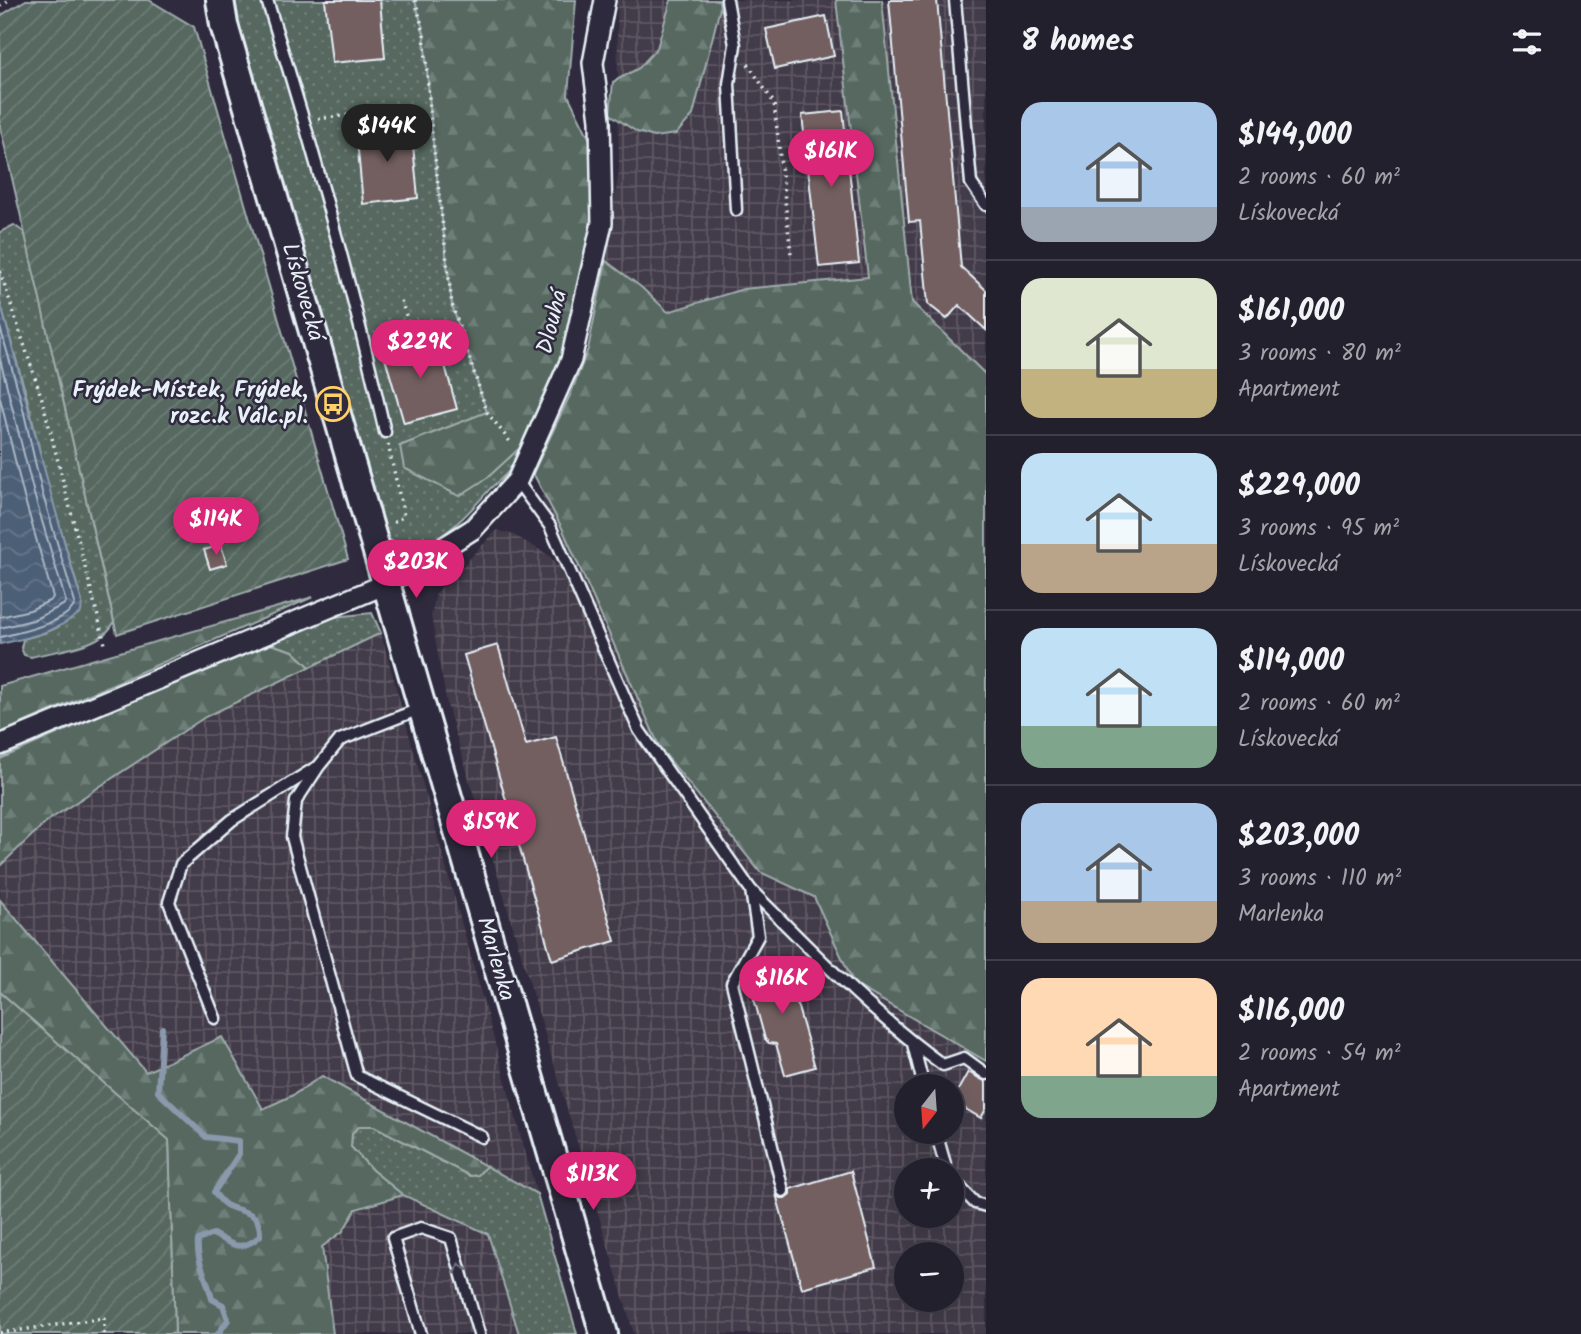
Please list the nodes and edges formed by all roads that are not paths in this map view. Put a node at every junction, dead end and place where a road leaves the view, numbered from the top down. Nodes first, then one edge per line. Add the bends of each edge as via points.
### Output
1 (220, 0) edge
2 (267, 0) edge
3 (605, 0) edge
4 (727, 0) edge
5 (955, 0) edge
6 (986, 205) edge
7 (736, 210) dead end
8 (385, 432) road end
9 (517, 481) junction
10 (386, 584) junction
11 (422, 708) junction
12 (0, 745) edge
13 (319, 766) junction
14 (751, 890) junction
15 (215, 1018) dead end
16 (913, 1043) junction
17 (921, 1074) edge
18 (986, 1074) edge
19 (482, 1138) dead end
20 (783, 1191) dead end
21 (964, 1192) edge
22 (986, 1206) edge
23 (421, 1334) edge
24 (479, 1334) edge
25 (604, 1334) edge

1 - 10 main road, Lískovecká
2 - 8 lane via 306,122
3 - 9 street, Dlouhá via 593,63 600,120 602,223 571,360
4 - 7 lane via 735,44 729,84
5 - 6 lane via 971,183
9 - 10 street, Dlouhá via 473,529
9 - 14 lane via 550,526 639,730
10 - 11 main road, Marlenka
10 - 12 street, Dlouhá
11 - 13 lane via 340,740
11 - 25 main road, Marlenka
13 - 15 lane via 232,820 181,864 169,902
13 - 19 lane via 296,801 292,837 358,1076
14 - 16 lane
14 - 20 lane via 758,936 732,983
16 - 17 lane
16 - 18 lane via 943,1065 964,1058
21 - 22 lane via 975,1203
24 -> 23 lane via 452,1238 421,1228 393,1238

